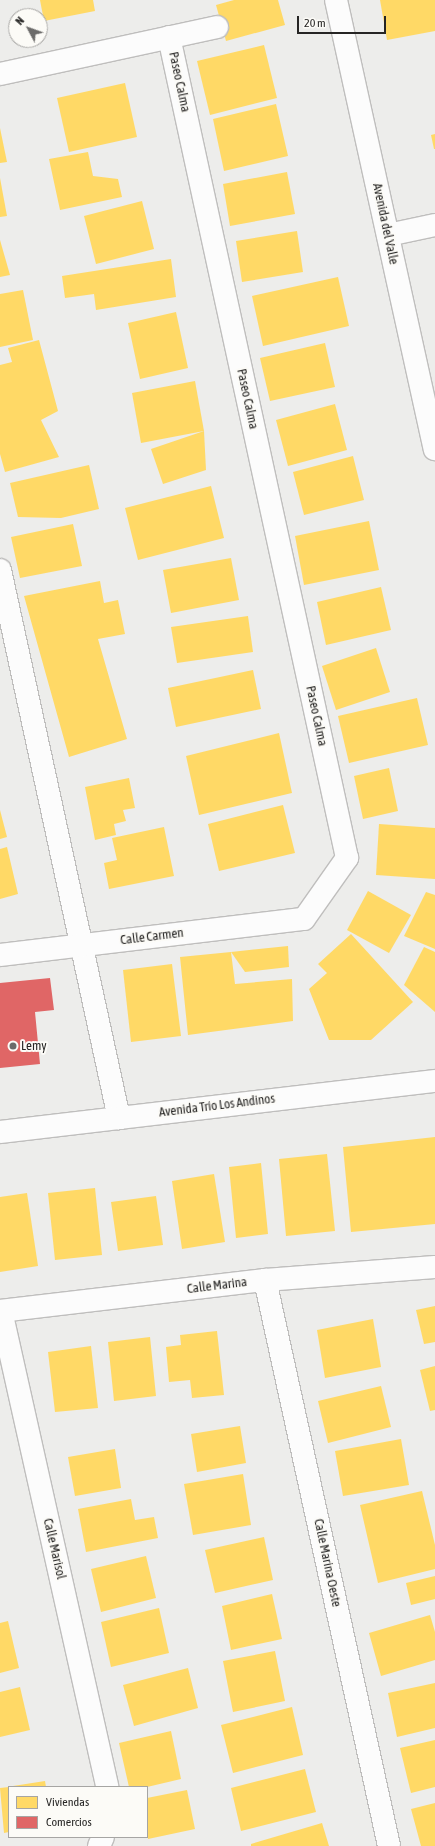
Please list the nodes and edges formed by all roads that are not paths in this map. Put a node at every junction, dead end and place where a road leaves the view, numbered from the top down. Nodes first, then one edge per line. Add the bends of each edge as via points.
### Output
1 (336, 0) edge
2 (218, 27) dead end
3 (169, 37) junction
4 (0, 74) edge
5 (435, 225) edge
6 (388, 235) junction
7 (435, 449) edge
8 (0, 570) edge
9 (304, 919) joint
10 (82, 946) junction
11 (0, 955) edge
12 (435, 1081) edge
13 (119, 1118) junction
14 (0, 1132) edge
15 (435, 1267) edge
16 (265, 1280) junction
17 (1, 1311) edge
18 (107, 1786) edge
19 (389, 1846) edge

1 - 6 street, Avenida del Valle
2 - 3 street
3 - 4 street, Paseo Calma
3 - 9 street, Paseo Calma via 347,858
5 - 6 street
6 - 7 street, Avenida del Valle
8 - 10 street
9 - 10 street, Calle Carmen
10 - 11 street, Calle Carmen
10 - 13 street
12 - 13 street, Avenida Trío Los Andinos
13 - 14 street, Avenida Trío Los Andinos
15 - 16 street, Calle Marina
16 - 17 street, Calle Marina
16 - 19 street, Calle Marina Oeste
17 - 18 street, Calle Marisol

